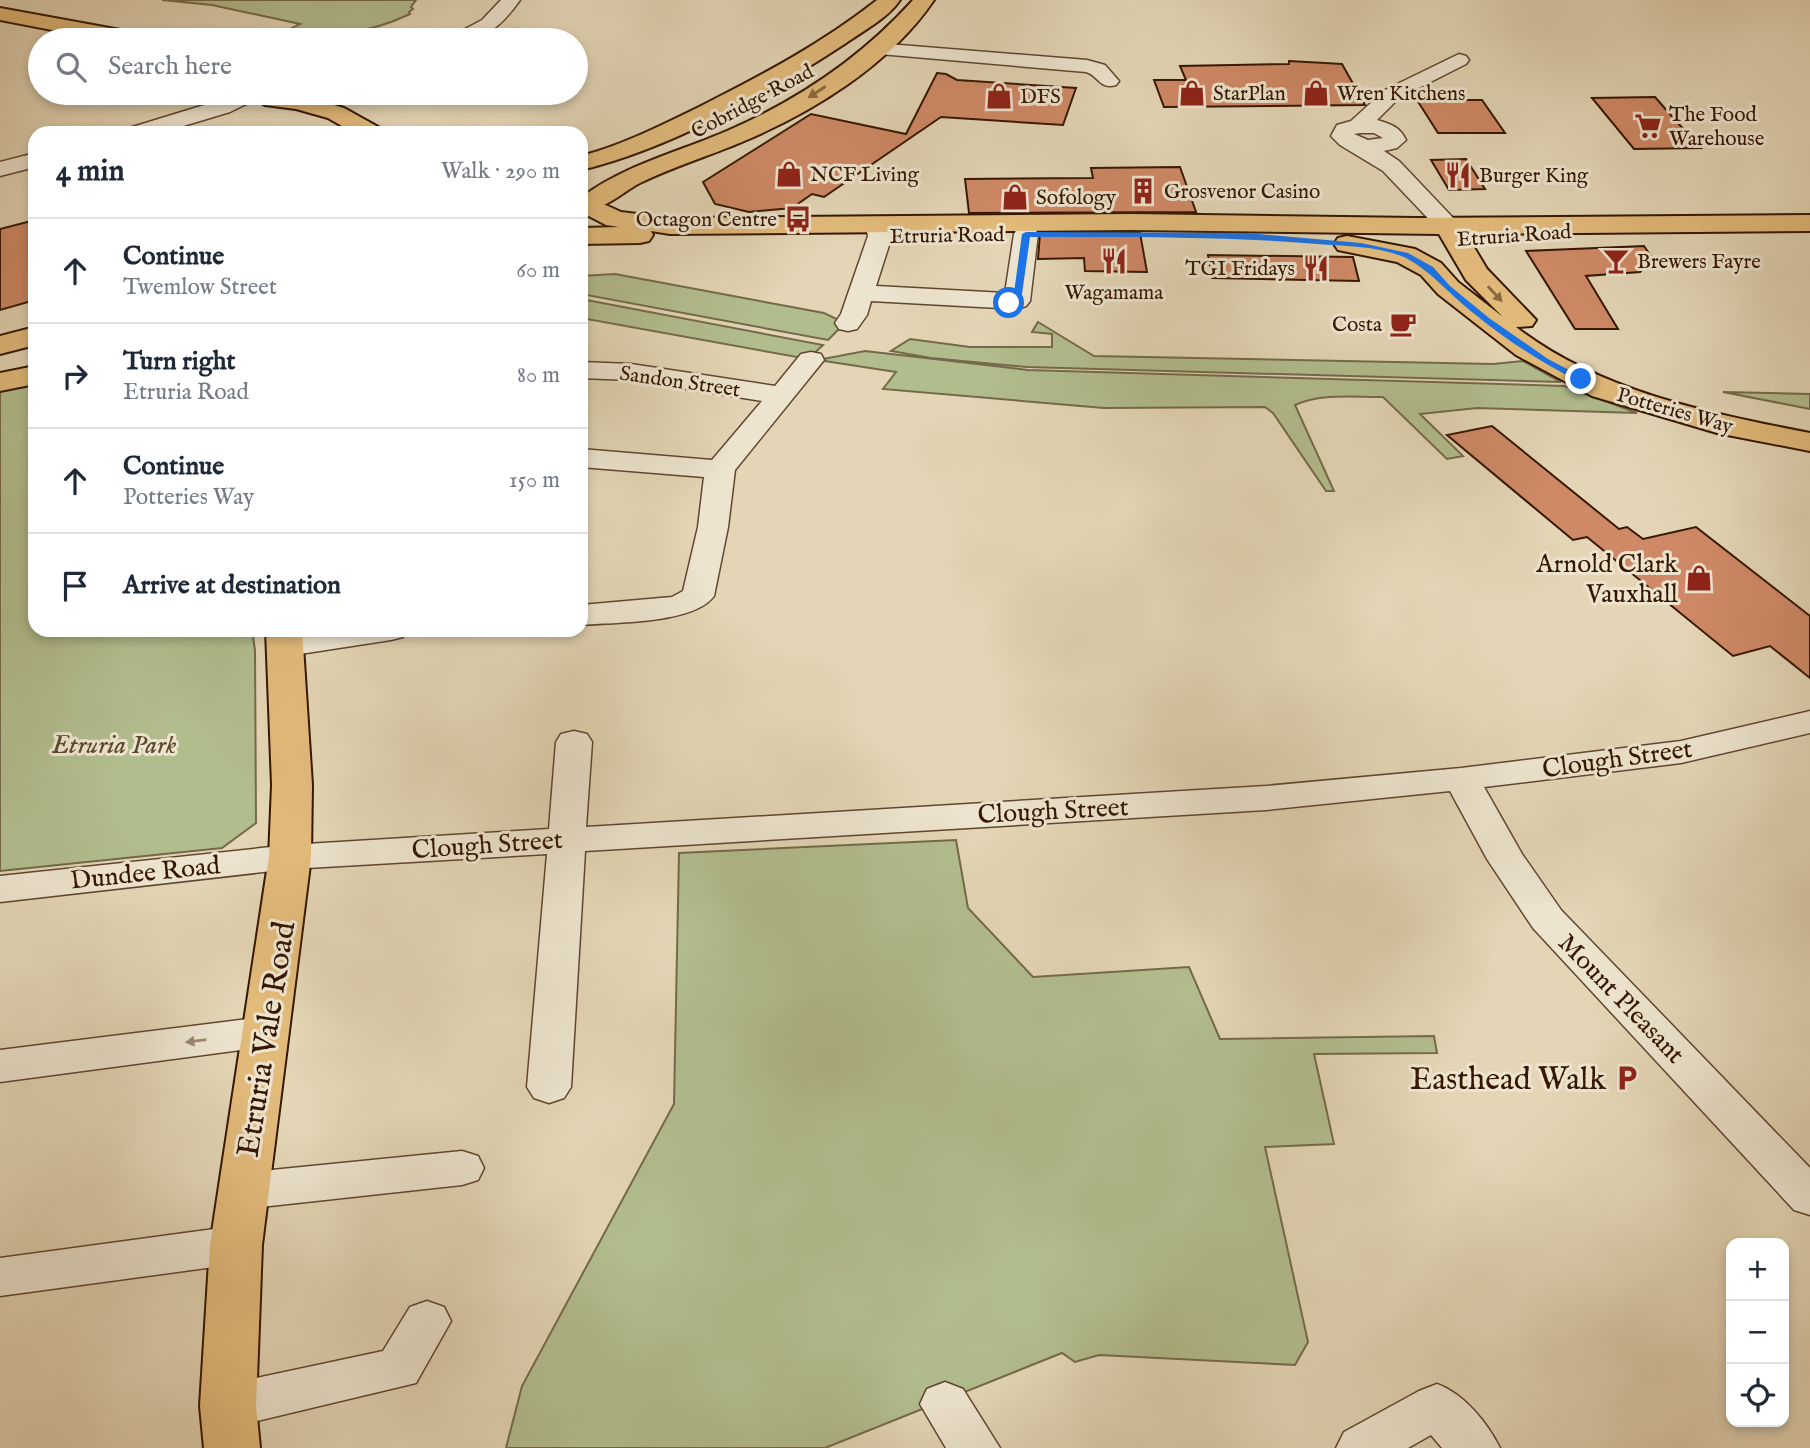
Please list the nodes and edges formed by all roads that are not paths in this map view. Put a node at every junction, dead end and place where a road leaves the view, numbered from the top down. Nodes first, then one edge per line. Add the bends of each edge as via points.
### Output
1 (511, 0) edge
2 (890, 0) edge
3 (912, 0) edge
4 (924, 0) edge
5 (0, 14) edge
6 (74, 28) edge
7 (482, 28) edge
8 (875, 49) junction
9 (1459, 60) dead end
10 (1109, 81) dead end
11 (223, 105) edge
12 (251, 105) edge
13 (303, 105) edge
14 (355, 105) edge
15 (193, 117) junction
16 (162, 126) edge
17 (359, 126) edge
18 (386, 126) edge
19 (1371, 131) junction
20 (588, 161) edge
21 (28, 162) edge
22 (0, 169) edge
23 (1395, 171) junction
24 (588, 197) edge
25 (588, 197) edge
26 (588, 201) edge
27 (1810, 223) edge
28 (878, 230) junction
29 (1437, 233) junction
30 (1026, 234) junction
31 (588, 236) edge
32 (1247, 236) junction
33 (862, 293) junction
34 (1486, 320) junction
35 (848, 323) dead end
36 (28, 338) edge
37 (0, 345) edge
38 (28, 357) edge
39 (811, 360) dead end
40 (0, 363) edge
41 (588, 370) edge
42 (28, 376) edge
43 (0, 382) edge
44 (779, 395) junction
45 (1810, 425) edge
46 (1810, 442) edge
47 (588, 459) edge
48 (720, 469) junction
49 (588, 614) edge
50 (285, 638) edge
51 (1810, 722) edge
52 (574, 742) dead end
53 (1461, 779) junction
54 (566, 838) junction
55 (290, 857) junction
56 (0, 889) edge
57 (264, 1032) junction
58 (0, 1066) edge
59 (549, 1087) dead end
60 (462, 1168) dead end
61 (242, 1191) junction
62 (1810, 1196) edge
63 (236, 1245) junction
64 (0, 1277) edge
65 (427, 1321) dead end
66 (945, 1404) dead end
67 (230, 1427) edge
68 (974, 1448) edge
69 (1362, 1448) edge
70 (1474, 1448) edge

1 - 7 street
2 - 20 main road via 859,26 758,86 641,144
3 - 24 main road, Cobridge Road via 818,67 675,142
4 - 8 main road
5 - 6 main road
8 - 10 street via 1087,66 1098,69
8 -> 25 main road via 773,120
9 - 19 street via 1392,94
11 - 15 street
12 - 15 street
13 - 17 main road via 336,113
14 - 18 main road
15 - 16 street
19 - 23 street
19 - 23 street
21 - 22 street
23 - 29 street via 1403,201
26 - 28 main road, Etruria Road via 615,219 649,225
27 - 29 main road, Etruria Road
28 - 29 main road, Etruria Road via 1142,222
28 - 30 main road, Etruria Road
28 - 31 main road, Etruria Road via 721,238
28 - 33 street
29 - 32 main road, Etruria Road
29 - 34 main road
29 -> 45 main road, Potteries Way via 1509,309 1561,350 1586,363 1647,387
30 - 32 main road, Etruria Road
30 - 33 street via 1017,301
32 - 34 main road, Potteries Way via 1361,245 1405,255 1431,269
33 - 35 street
34 - 46 main road, Potteries Way via 1545,360 1603,390 1728,426
36 - 37 main road
38 - 40 main road
39 - 44 street
41 - 44 street, Sandon Street via 631,372
42 - 43 main road
44 - 48 street
47 - 48 street
48 - 49 street via 698,596 679,606
50 - 55 main road, Etruria Vale Road via 292,785
51 - 53 street, Clough Street via 1681,752
52 - 54 street
53 - 54 street, Clough Street via 1266,798
53 - 62 street, Mount Pleasant via 1506,859 1547,919
54 - 55 street, Clough Street
54 - 59 street
55 - 56 street, Dundee Road
55 - 57 main road, Etruria Vale Road
57 -> 58 street
57 - 61 main road, Etruria Vale Road
60 - 61 street
61 - 63 main road, Etruria Vale Road
63 - 64 street
63 - 67 main road, Etruria Vale Road
65 - 67 street via 399,1368
66 - 68 street
69 - 70 street via 1437,1406

